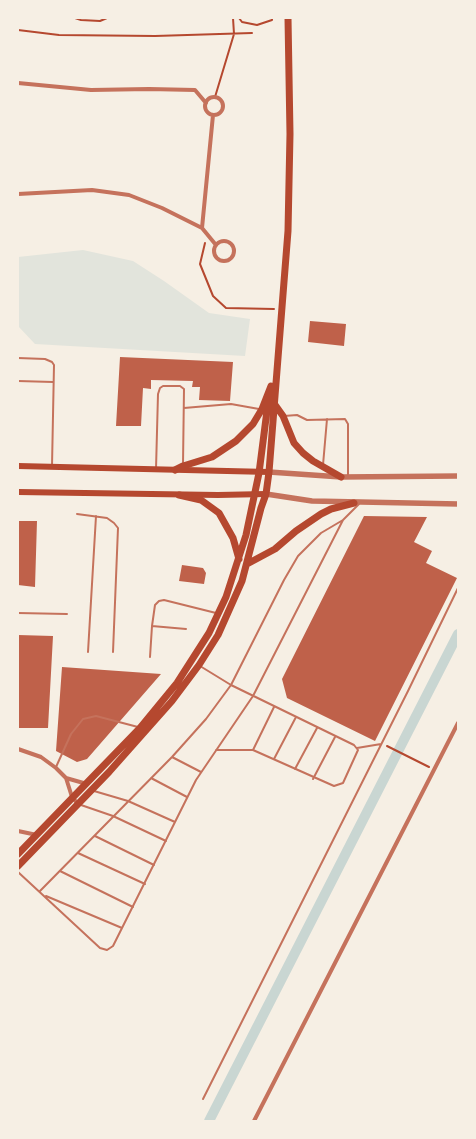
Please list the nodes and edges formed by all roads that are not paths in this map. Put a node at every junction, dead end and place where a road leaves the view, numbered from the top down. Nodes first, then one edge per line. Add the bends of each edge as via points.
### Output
1 (287, 22) edge
2 (18, 83) edge
3 (206, 103) junction
4 (213, 115) junction
5 (18, 194) edge
6 (202, 228) junction
7 (216, 245) junction
8 (18, 358) edge
9 (18, 381) edge
10 (53, 382) junction
11 (271, 386) junction
12 (273, 402) junction
13 (184, 408) junction
14 (262, 409) junction
15 (283, 416) junction
16 (327, 419) junction
17 (18, 466) edge
18 (183, 466) junction
19 (52, 467) junction
20 (323, 467) junction
21 (156, 470) junction
22 (175, 470) junction
23 (269, 472) junction
24 (259, 473) junction
25 (323, 476) junction
26 (458, 476) edge
27 (344, 477) junction
28 (18, 492) edge
29 (266, 494) junction
30 (179, 495) junction
31 (255, 495) junction
32 (357, 503) junction
33 (458, 504) edge
34 (77, 514) dead end
35 (96, 516) junction
36 (343, 520) junction
37 (240, 561) junction
38 (247, 564) junction
39 (458, 588) edge
40 (18, 613) edge
41 (67, 614) dead end
42 (219, 614) junction
43 (152, 626) junction
44 (186, 628) dead end
45 (88, 652) dead end
46 (113, 652) dead end
47 (150, 657) dead end
48 (199, 665) junction
49 (232, 685) junction
50 (253, 696) junction
51 (274, 707) junction
52 (296, 717) junction
53 (458, 723) edge
54 (140, 728) junction
55 (318, 728) junction
56 (335, 737) junction
57 (382, 744) junction
58 (18, 748) edge
59 (357, 748) junction
60 (215, 750) junction
61 (253, 750) junction
62 (172, 757) junction
63 (274, 759) junction
64 (56, 768) junction
65 (295, 769) junction
66 (201, 772) junction
67 (66, 778) junction
68 (151, 778) junction
69 (313, 779) junction
70 (86, 784) junction
71 (91, 791) junction
72 (72, 797) junction
73 (187, 797) junction
74 (128, 801) junction
75 (78, 804) junction
76 (113, 816) junction
77 (175, 822) junction
78 (18, 831) edge
79 (37, 835) junction
80 (95, 836) junction
81 (166, 841) junction
82 (78, 853) junction
83 (18, 854) edge
84 (154, 865) junction
85 (18, 866) edge
86 (60, 871) junction
87 (18, 872) edge
88 (145, 884) junction
89 (40, 891) junction
90 (44, 895) junction
91 (133, 907) junction
92 (122, 928) junction
93 (203, 1099) dead end
94 (254, 1121) edge

1 - 11 main road via 288,184
1 - 12 main road via 290,181
2 - 3 street via 91,90 195,90
3 - 4 street via 208,112
3 - 4 street via 214,96 220,99 224,106 219,114
4 - 6 street
5 - 6 street via 64,191 111,192 143,200
6 - 7 street
7 - 7 street via 215,254 219,259 226,260 232,256 233,247 228,242
8 - 10 lane via 44,359 52,362
9 - 10 lane
10 - 19 lane
11 - 14 main road
11 - 24 main road
12 - 15 main road
12 - 23 main road
13 - 14 lane via 231,404
13 - 18 lane
13 - 21 lane via 182,387 160,388
14 - 18 main road via 253,424 236,441 212,457
15 - 16 lane via 297,415 307,420
15 - 20 main road via 294,443
16 - 20 lane
16 - 27 lane via 345,419 348,424
17 - 19 main road
18 - 22 main road
19 - 21 main road
20 - 25 lane
20 - 27 main road
21 - 22 main road
22 - 24 main road
23 - 24 main road
23 - 25 street
23 - 29 main road
24 - 31 main road
25 - 27 street
26 - 27 street
28 - 30 main road
29 - 31 main road
29 - 32 street via 312,501
29 - 38 main road
30 - 31 main road
30 - 37 main road via 201,500 219,513 234,538
31 - 37 main road
32 - 33 street
32 - 36 lane
32 - 38 main road via 321,514 275,549
34 - 35 lane
35 - 45 lane
35 - 46 lane via 111,520 116,525 118,533
36 - 49 lane via 321,533 298,556
36 - 50 lane
37 - 42 main road
38 - 48 main road via 235,601
39 - 57 lane
40 - 41 lane
42 - 43 lane via 164,600 155,606
42 - 54 main road via 177,683
43 - 44 lane
43 - 47 lane
48 - 49 lane
48 - 71 main road via 154,724
49 - 50 lane
49 - 62 lane
50 - 51 lane
50 - 60 lane
51 - 52 lane
51 - 61 lane
52 - 55 lane
52 - 63 lane
53 - 94 street
54 - 64 lane via 96,716 83,719 71,734
54 - 70 main road
55 - 56 lane
55 - 65 lane
56 - 59 lane
56 - 69 lane
57 - 59 lane
57 - 93 lane
58 - 64 street via 40,756
59 - 69 lane via 356,756 341,784 329,786
60 - 61 lane
60 - 66 lane
61 - 63 lane
62 - 66 lane
62 - 68 lane
63 - 65 lane
64 - 67 street
65 - 69 lane
66 - 73 lane
67 - 70 street
67 - 72 street
68 - 73 lane
68 - 74 lane
70 - 71 street
70 - 72 main road
71 - 74 lane
71 - 75 main road
72 - 75 street
72 - 79 main road
73 - 77 lane
74 - 76 lane
74 - 77 lane
75 - 76 lane
75 - 85 main road
76 - 80 lane
76 - 81 lane
77 - 81 lane
78 - 79 street
79 - 83 main road
80 - 82 lane
80 - 84 lane
81 - 84 lane
82 - 86 lane
82 - 88 lane
84 - 88 lane
86 - 89 lane
86 - 91 lane
87 - 89 lane
88 - 91 lane
89 - 90 lane
90 - 92 lane
90 - 92 lane via 102,950 113,946
91 - 92 lane

